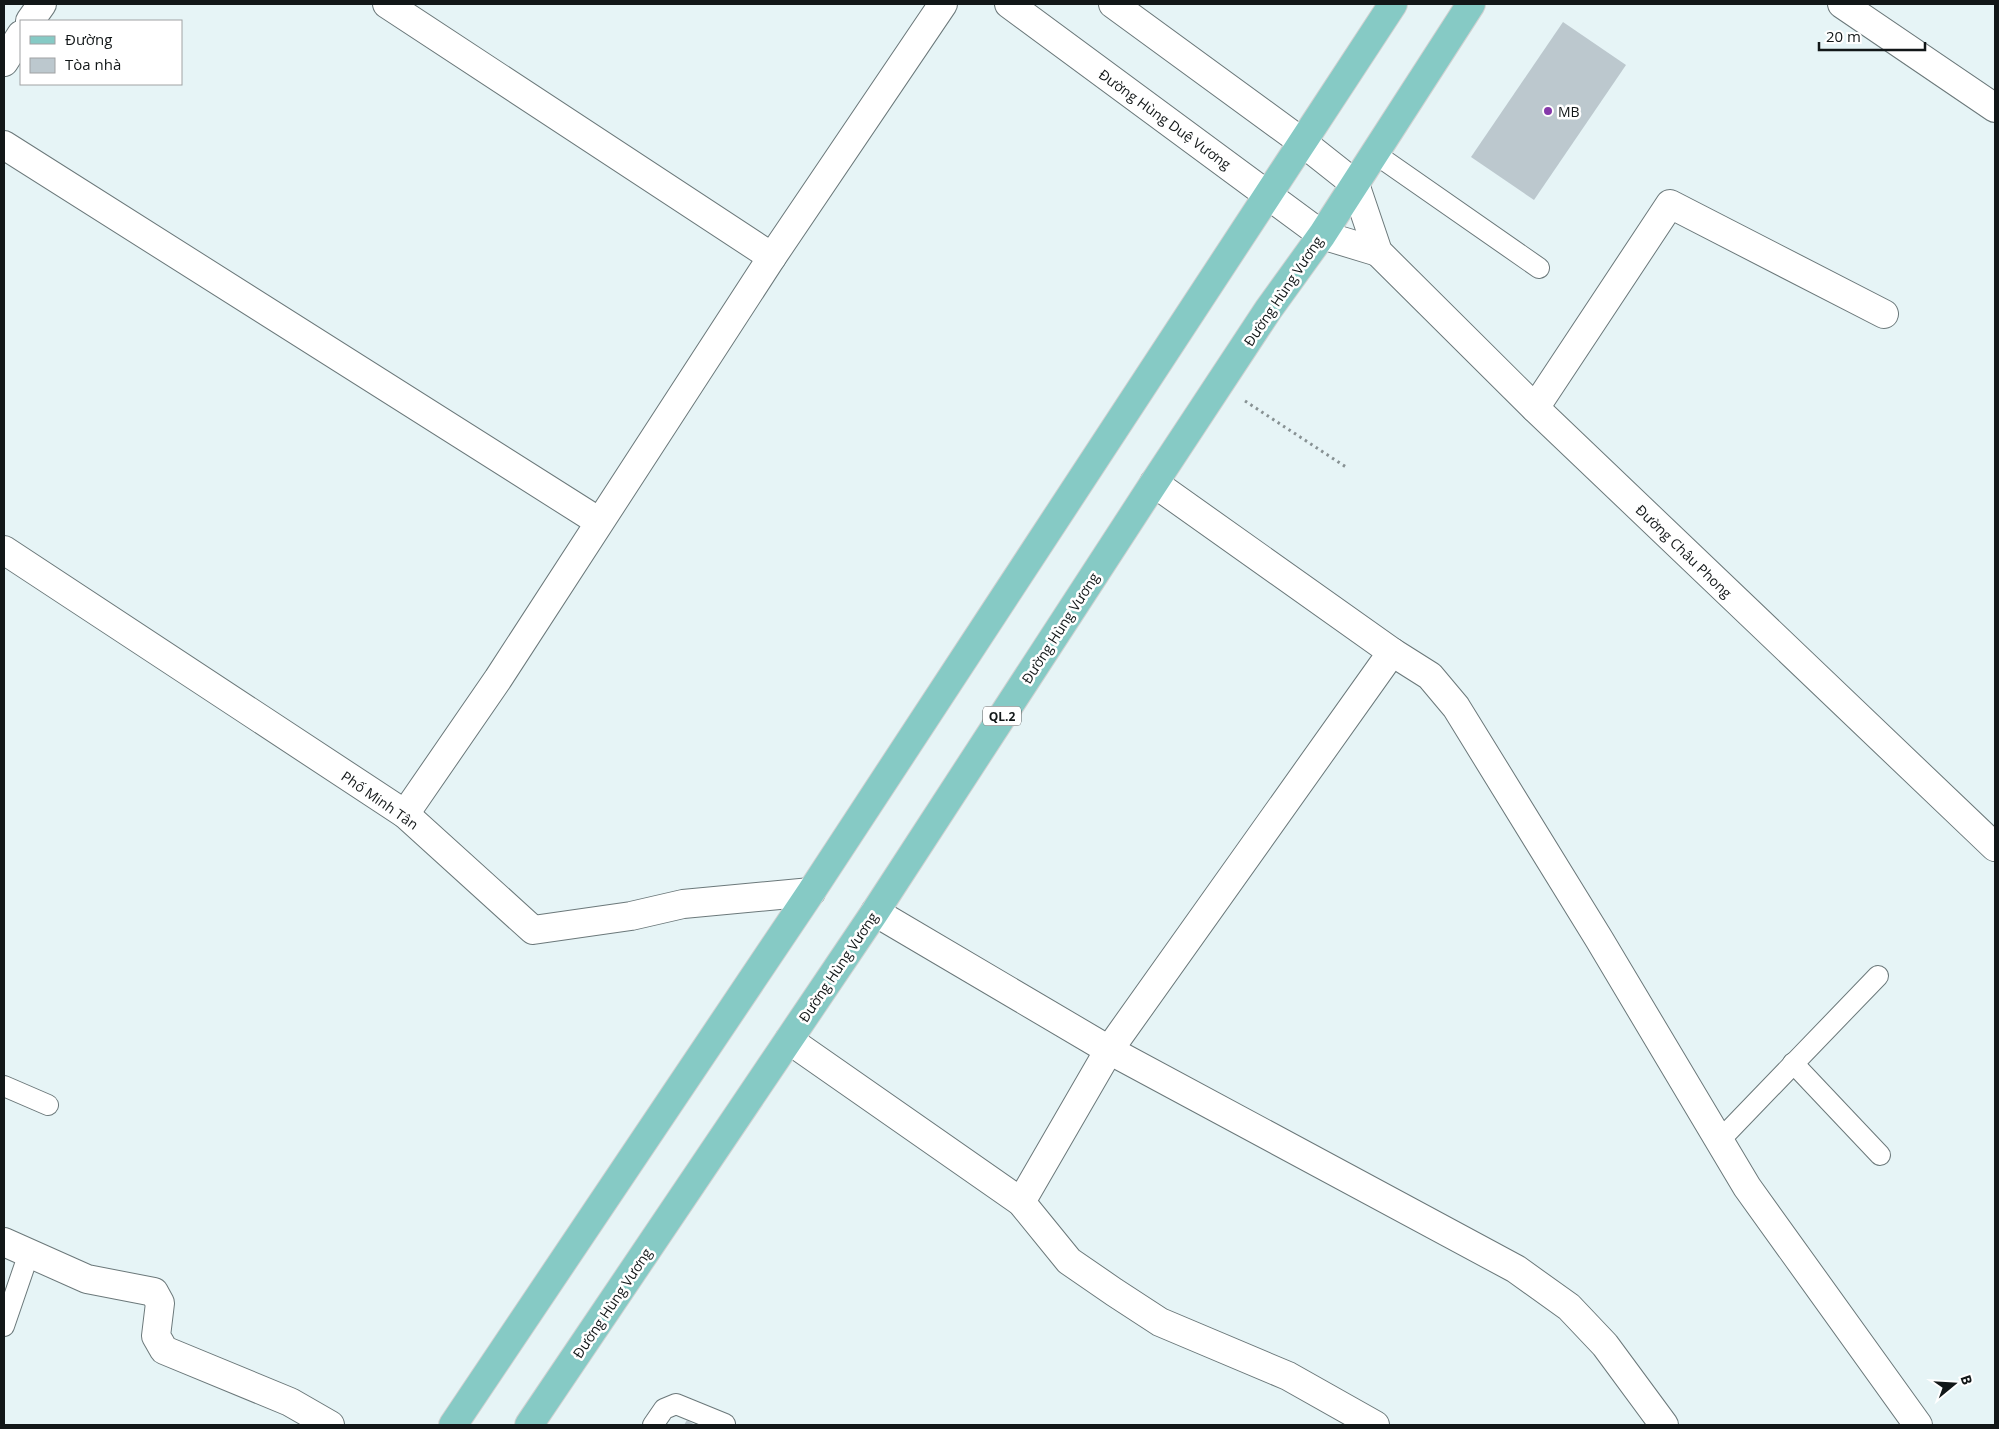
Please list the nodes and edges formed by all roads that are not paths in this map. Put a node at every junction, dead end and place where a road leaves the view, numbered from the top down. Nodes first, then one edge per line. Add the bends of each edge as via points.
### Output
1 (42, 4) edge
2 (387, 4) edge
3 (943, 4) edge
4 (1009, 4) edge
5 (1113, 4) edge
6 (1393, 4) edge
7 (1471, 4) edge
8 (1842, 4) edge
9 (31, 20) edge
10 (20, 37) edge
11 (4, 62) edge
12 (1995, 108) edge
13 (1302, 142) junction
14 (4, 145) edge
15 (1374, 153) junction
16 (1355, 184) junction
17 (1268, 194) junction
18 (1322, 235) junction
19 (1378, 252) junction
20 (772, 257) junction
21 (1539, 268) dead end
22 (1884, 314) dead end
23 (1535, 408) junction
24 (1154, 483) junction
25 (598, 521) junction
26 (4, 550) edge
27 (1392, 652) junction
28 (405, 814) junction
29 (1995, 847) edge
30 (811, 892) junction
31 (875, 912) junction
32 (1878, 976) dead end
33 (789, 1040) junction
34 (1108, 1050) junction
35 (1793, 1063) junction
36 (4, 1086) edge
37 (48, 1105) dead end
38 (1719, 1140) junction
39 (1880, 1155) dead end
40 (1020, 1202) junction
41 (4, 1242) edge
42 (28, 1253) junction
43 (4, 1326) edge
44 (725, 1424) dead end
45 (330, 1425) edge
46 (453, 1425) edge
47 (529, 1425) edge
48 (652, 1425) edge
49 (1376, 1425) edge
50 (1664, 1425) edge
51 (1918, 1425) edge

1 - 9 street
2 - 20 street
3 - 20 street
4 - 17 street, Đường Hùng Duệ Vương
5 - 13 street
6 - 13 main road
7 - 15 main road, Đường Hùng Vương / QL.2
8 - 12 street
10 - 11 street
13 - 16 street
13 - 17 main road
14 - 25 street
15 - 16 main road, Đường Hùng Vương / QL.2
15 - 21 lane
16 - 18 main road, Đường Hùng Vương / QL.2
16 - 19 street, Đường Châu Phong
17 - 18 street, Đường Hùng Duệ Vương
17 - 30 main road
18 - 19 street, Đường Châu Phong
18 - 24 main road, Đường Hùng Vương / QL.2
19 - 23 street, Đường Châu Phong
20 - 25 street
22 - 23 street via 1670,204
23 - 29 street, Đường Châu Phong
24 - 27 street
24 - 31 main road, Đường Hùng Vương / QL.2
25 - 28 street via 498,679
26 - 28 street, Phố Minh Tân
27 - 34 street
27 - 38 street via 1430,676 1456,707
28 - 30 street, Phố Minh Tân via 533,930 631,916 683,904
30 - 46 main road
31 - 33 main road, Đường Hùng Vương / QL.2
31 - 34 street
32 - 35 lane
33 - 40 street
33 - 47 main road, Đường Hùng Vương / QL.2
34 - 40 street
34 - 50 street via 1516,1269 1581,1319
35 - 38 lane
35 - 39 lane
36 - 37 lane
38 - 51 street via 1747,1187
40 - 49 street via 1069,1261 1160,1322 1288,1376
41 - 42 street
42 - 43 lane
42 - 45 street via 88,1279 154,1292 160,1303 156,1336 164,1350 290,1402
44 - 48 lane via 676,1404 664,1409

